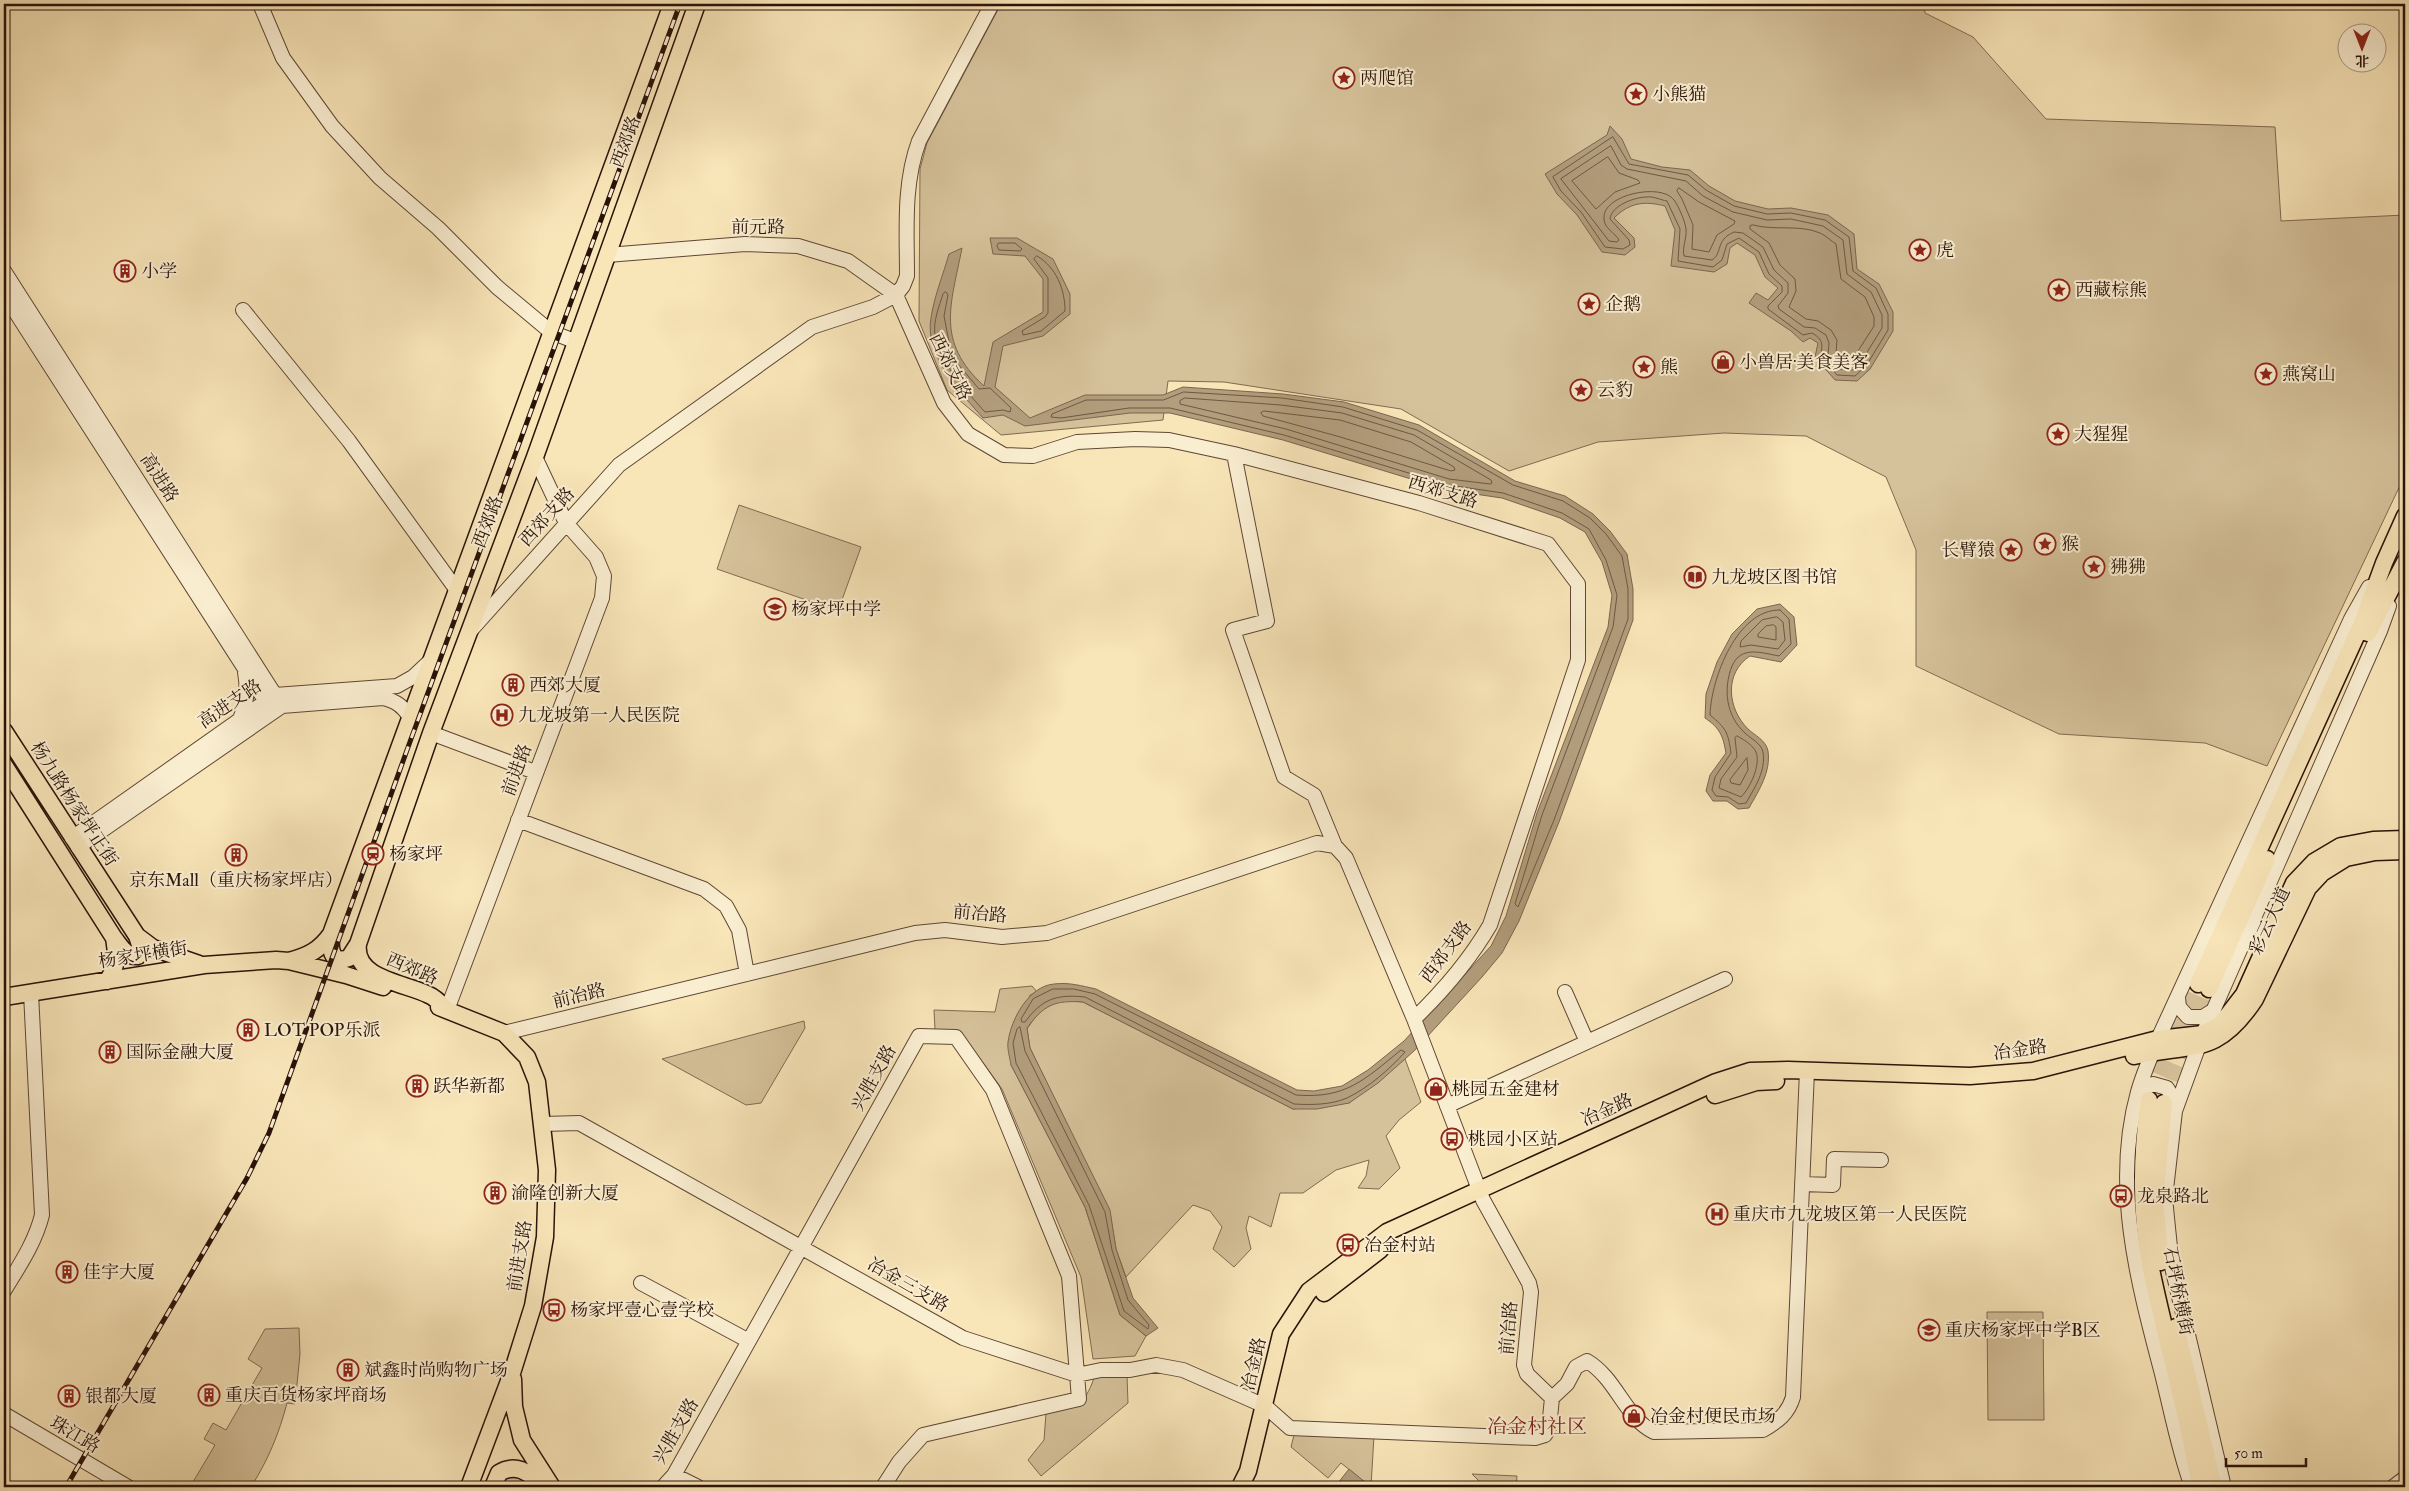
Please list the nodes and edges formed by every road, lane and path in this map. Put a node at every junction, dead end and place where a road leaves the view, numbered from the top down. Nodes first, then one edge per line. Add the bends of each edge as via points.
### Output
1 (260, 4) edge
2 (672, 4) edge
3 (697, 4) edge
4 (992, 4) edge
5 (607, 255) junction
6 (4, 271) edge
7 (896, 295) junction
8 (12, 304) edge
9 (242, 310) dead end
10 (552, 332) junction
11 (577, 342) junction
12 (1234, 454) junction
13 (535, 457) junction
14 (2405, 516) edge
15 (566, 523) junction
16 (2384, 563) junction
17 (2403, 566) edge
18 (456, 589) junction
19 (465, 637) junction
20 (429, 662) junction
21 (244, 666) junction
22 (274, 703) junction
23 (409, 716) junction
24 (240, 719) junction
25 (4, 731) edge
26 (431, 733) junction
27 (4, 765) edge
28 (535, 772) junction
29 (518, 820) junction
30 (2405, 839) edge
31 (75, 843) junction
32 (1335, 846) junction
33 (2405, 851) edge
34 (331, 934) junction
35 (137, 936) junction
36 (114, 938) junction
37 (358, 944) junction
38 (289, 961) junction
39 (204, 965) junction
40 (748, 974) junction
41 (1726, 979) dead end
42 (107, 981) junction
43 (1565, 992) dead end
44 (31, 993) junction
45 (4, 997) edge
46 (2178, 998) junction
47 (447, 1010) junction
48 (2214, 1010) junction
49 (1414, 1019) junction
50 (504, 1033) junction
51 (2200, 1040) junction
52 (1587, 1042) junction
53 (2155, 1045) junction
54 (1806, 1076) junction
55 (2156, 1102) junction
56 (1446, 1106) junction
57 (543, 1124) junction
58 (1881, 1160) dead end
59 (1802, 1184) junction
60 (1481, 1195) junction
61 (801, 1246) junction
62 (641, 1283) dead end
63 (4, 1290) edge
64 (749, 1341) junction
65 (512, 1373) junction
66 (1077, 1375) junction
67 (1552, 1398) junction
68 (1269, 1410) junction
69 (4, 1414) edge
70 (674, 1475) junction
71 (2405, 1478) edge
72 (128, 1487) edge
73 (469, 1487) edge
74 (493, 1487) edge
75 (547, 1487) edge
76 (552, 1487) edge
77 (663, 1487) edge
78 (698, 1487) edge
79 (883, 1487) edge
80 (1240, 1487) edge
81 (1252, 1487) edge
82 (2192, 1487) edge
83 (2200, 1487) edge
84 (2214, 1487) edge
85 (2224, 1487) edge
86 (2393, 1487) edge

1 - 10 street via 283,58 332,126 380,178
2 - 10 main road, 西郊路
3 - 5 main road, 西郊路
4 - 7 street via 912,159 907,199 907,276
5 - 7 street, 前元路 via 745,244 798,246 848,261
5 - 11 main road, 西郊路
6 - 8 street, 高进路
7 - 12 street, 西郊支路 via 944,404 968,434 1004,455 1033,456 1077,442 1135,439 1169,440
7 - 15 street, 西郊支路 via 873,307 812,327 797,336 619,465
8 - 21 street, 高进路
8 - 22 street, 高进路
9 - 18 street via 349,441
10 - 11 street
10 - 18 main road, 西郊路
11 - 13 main road, 西郊路
12 - 32 street via 1267,622 1233,630 1284,777 1314,795
12 - 49 street, 西郊支路 via 1419,503 1548,544 1578,584 1578,660 1490,925 1474,953 1448,986
13 - 15 street, 前进路
13 - 19 main road, 西郊路
14 - 16 main road
15 - 19 street, 西郊支路
15 - 28 street, 前进路 via 596,557 604,576 602,598
16 - 17 main road via 2362,622 2203,987 2371,626
16 - 46 street via 2351,619
17 - 48 street via 2380,631
18 - 20 main road, 西郊路
19 - 26 main road, 西郊路
20 - 22 street, 高进支路 via 397,686
20 - 23 main road, 西郊路
21 - 22 street, 高进路
21 - 24 street via 248,686
22 - 23 street, 高进支路 via 383,698 403,707
22 - 24 street, 高进支路
22 - 31 street, 高进支路
23 - 34 main road, 西郊路
24 - 31 street, 高进支路
25 - 31 main road, 杨九路杨家坪正街
26 - 28 street
26 - 37 main road, 西郊路
27 - 36 main road
28 - 29 street, 前进路
29 - 40 street via 704,889 726,906 739,930
29 - 47 street, 前进路
30 - 51 main road, 彩云大道 via 2340,846 2314,862 2294,883 2244,994 2221,1024
31 - 35 main road, 杨九路杨家坪正街
32 - 40 street, 前冶路 via 1316,842 1047,933 1002,937 945,930 915,933
32 - 49 street, 前冶路 via 1346,858
33 - 51 main road, 彩云大道 via 2375,852 2346,858 2322,873 2308,888 2245,1015 2214,1041
34 - 37 main road via 330,951 341,960 349,958
34 - 38 main road, 西郊路 via 313,953
35 - 36 main road via 142,951 132,957
35 - 39 main road, 杨九路杨家坪正街 via 153,948
36 - 42 main road via 117,961
37 - 47 main road, 西郊路 via 360,959 371,973 430,995
38 - 39 main road, 杨家坪横街
38 - 47 main road, 前进支路 via 346,974
39 - 42 main road, 杨家坪横街
40 - 50 street, 前冶路
41 - 52 street
42 - 44 main road, 杨家坪横街
43 - 52 street
44 - 45 main road, 杨家坪横街
44 - 63 street via 42,1215 31,1246
46 - 48 street via 2179,1007 2188,1017 2203,1017
46 - 53 street
47 - 50 main road, 前进支路
48 - 51 street
49 - 56 street, 前冶路
50 - 57 main road, 前进支路 via 527,1057 537,1082
51 - 53 main road, 冶金路
51 - 55 street
52 - 56 street
53 - 54 main road, 冶金路 via 2033,1071 1970,1076
53 - 55 street
54 - 59 street
54 - 60 main road, 冶金路 via 1750,1071 1716,1082
55 - 82 street via 2129,1142 2129,1214 2135,1268
55 - 83 main road, 石坪桥横街 via 2142,1144 2151,1268
55 - 84 main road, 石坪桥横街 via 2155,1201 2162,1267
55 - 85 street via 2172,1267
56 - 60 street, 前冶路
57 - 61 street, 冶金三支路 via 579,1123
57 - 65 main road, 前进支路 via 547,1194 545,1237 533,1306
58 - 59 street via 1834,1158 1833,1185
59 - 67 street via 1793,1397 1789,1409 1777,1421 1763,1430 1654,1432 1642,1426 1600,1369 1587,1361 1576,1367 1567,1384
60 - 67 street, 前冶路 via 1531,1292 1524,1365 1527,1374
60 - 68 main road, 冶金路 via 1387,1232 1309,1291 1281,1334
61 - 64 street, 兴胜支路
61 - 66 street, 冶金三支路 via 963,1338
61 - 66 street, 兴胜支路 via 919,1036 956,1037 993,1090 1069,1276
62 - 64 street
64 - 70 street, 兴胜支路
65 - 73 main road, 前进支路
65 - 76 main road via 514,1407 522,1440
66 - 68 street, 冶金三支路 via 1156,1365 1182,1370
66 - 79 street via 1079,1399 923,1435 899,1462
67 - 68 street via 1549,1428 1545,1435 1535,1438 1290,1428
68 - 80 main road, 冶金路
68 - 81 main road, 冶金路 via 1259,1472
69 - 72 street, 珠江路
70 - 77 street, 兴胜支路
70 - 78 street
71 - 86 street
74 - 75 main road via 499,1473 516,1468

